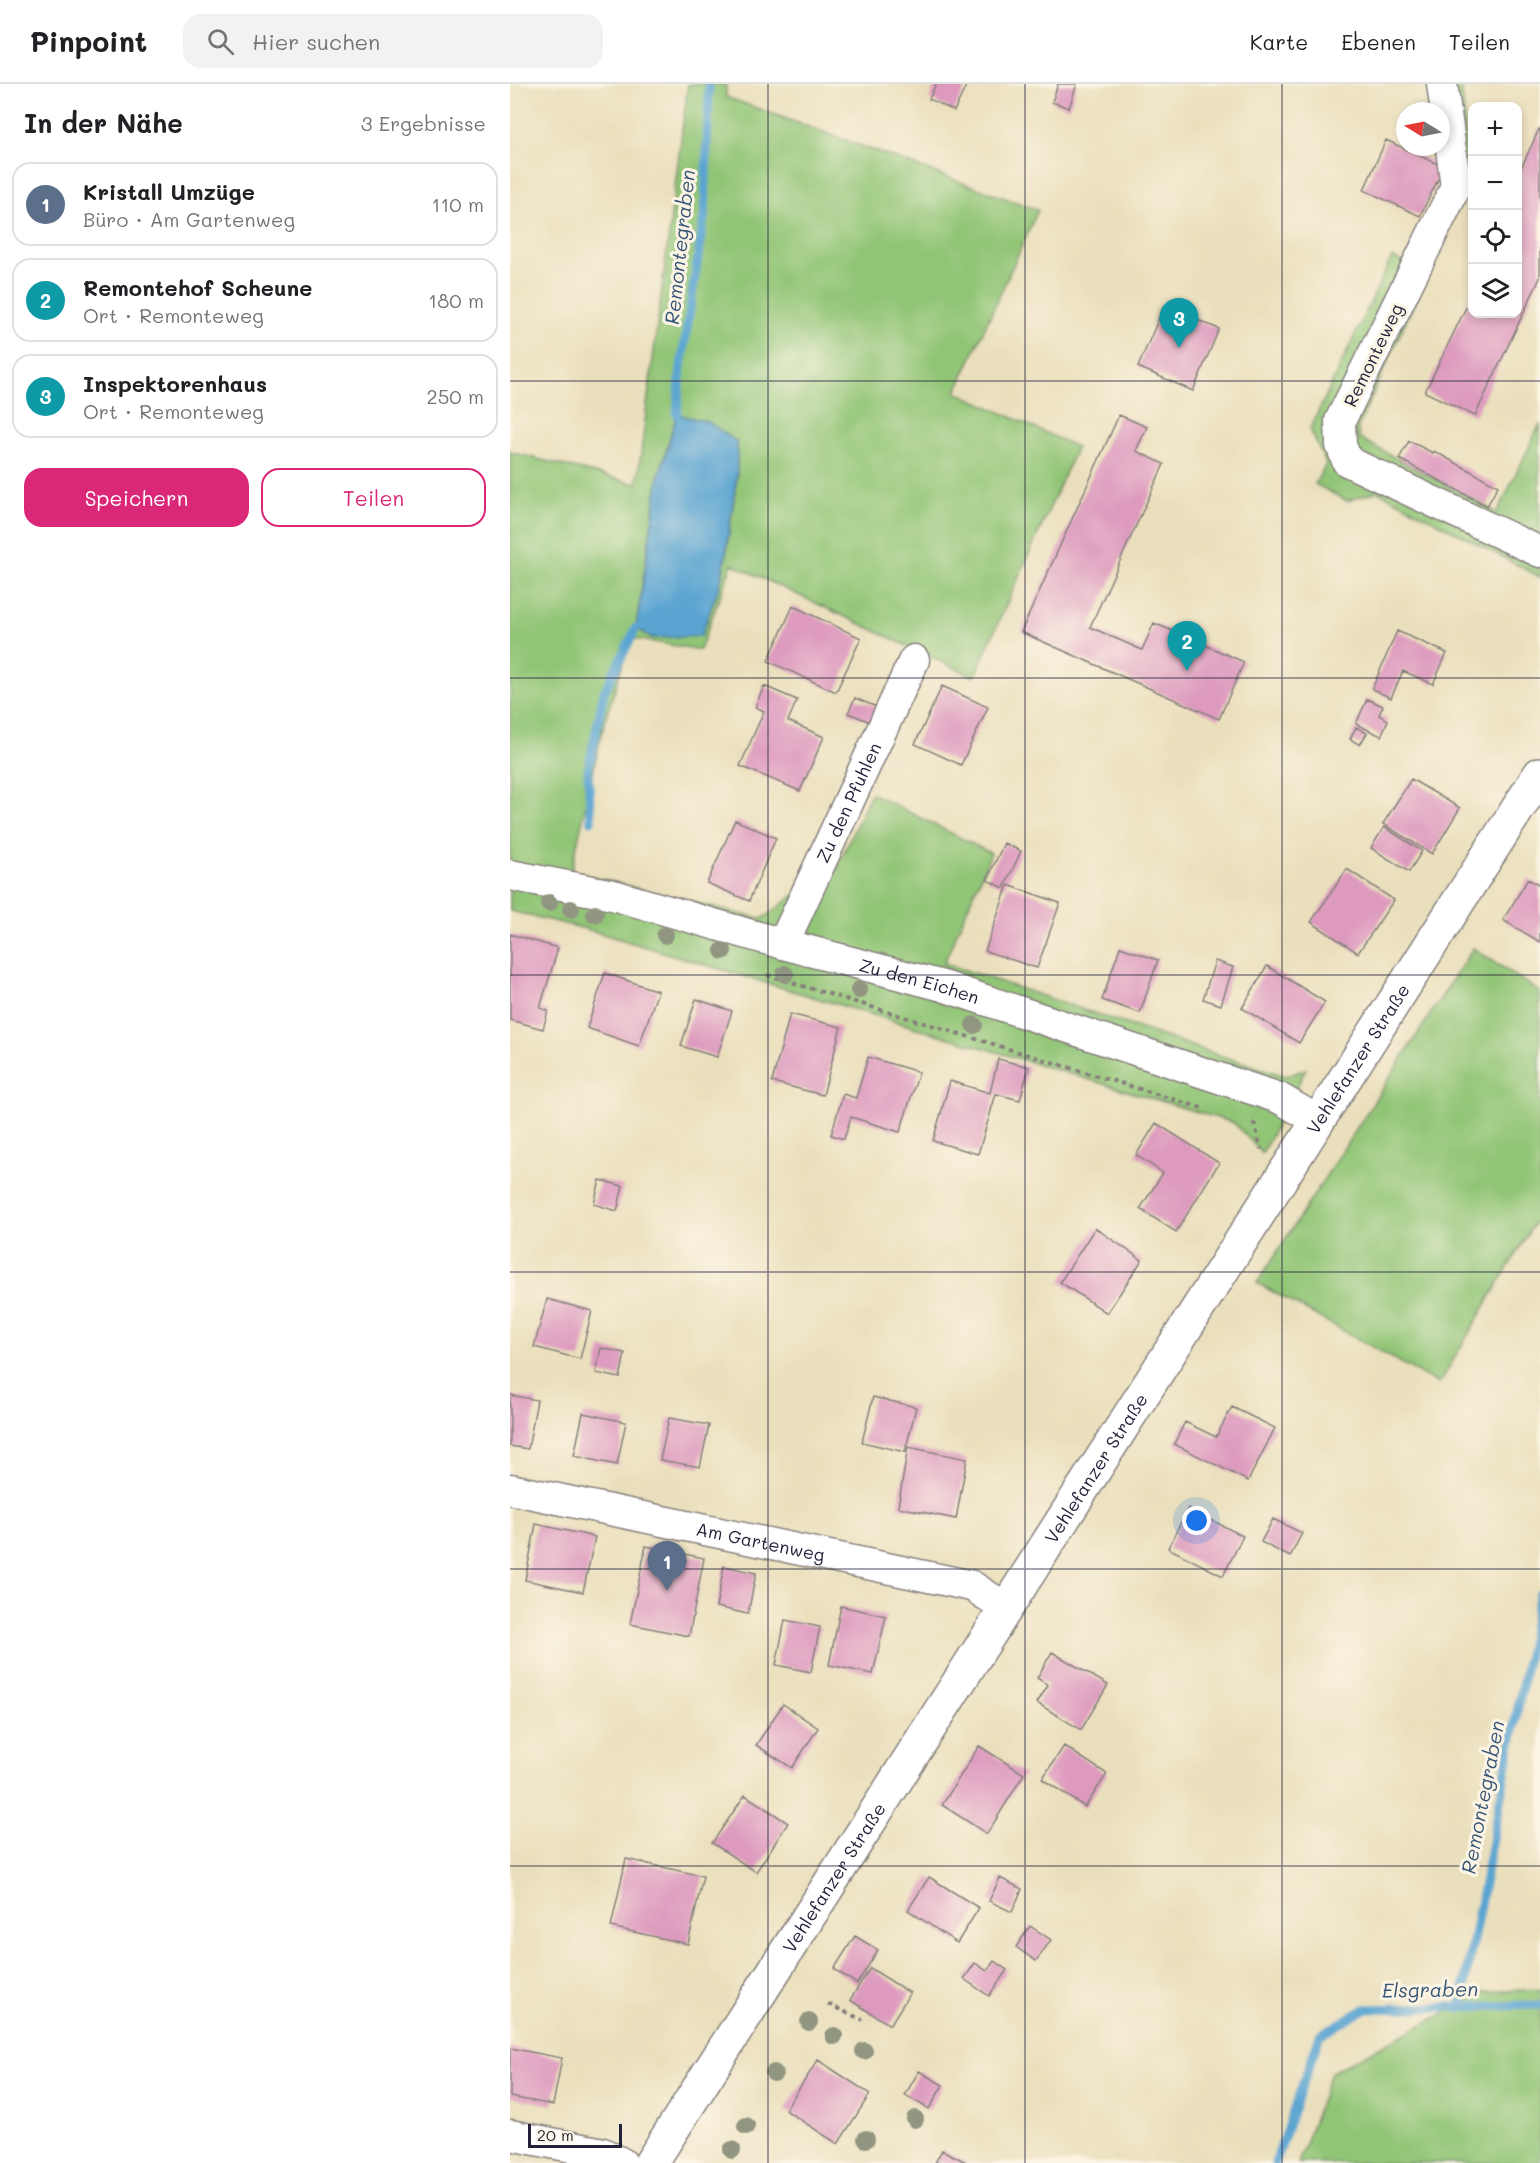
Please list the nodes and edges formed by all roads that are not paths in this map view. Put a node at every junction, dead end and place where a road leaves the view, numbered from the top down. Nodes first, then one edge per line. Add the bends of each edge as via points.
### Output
1 (1442, 84) edge
2 (1540, 552) edge
3 (914, 660) dead end
4 (1540, 774) edge
5 (510, 874) edge
6 (783, 944) junction
7 (1317, 1120) junction
8 (510, 1489) edge
9 (1006, 1608) junction
10 (510, 2134) edge
11 (622, 2163) edge
12 (651, 2163) edge

1 - 2 street, Remonteweg via 1456,186 1340,421 1341,445 1347,461
3 - 6 street, Zu den Pfuhlen
4 - 7 street, Vehlefanzer Straße
5 - 6 street, Zu den Eichen via 613,895
6 - 7 street, Zu den Eichen via 943,986 1279,1098
7 - 9 street, Vehlefanzer Straße
8 - 9 street, Am Gartenweg via 972,1586
9 - 12 street, Vehlefanzer Straße
10 - 11 street via 603,2153

